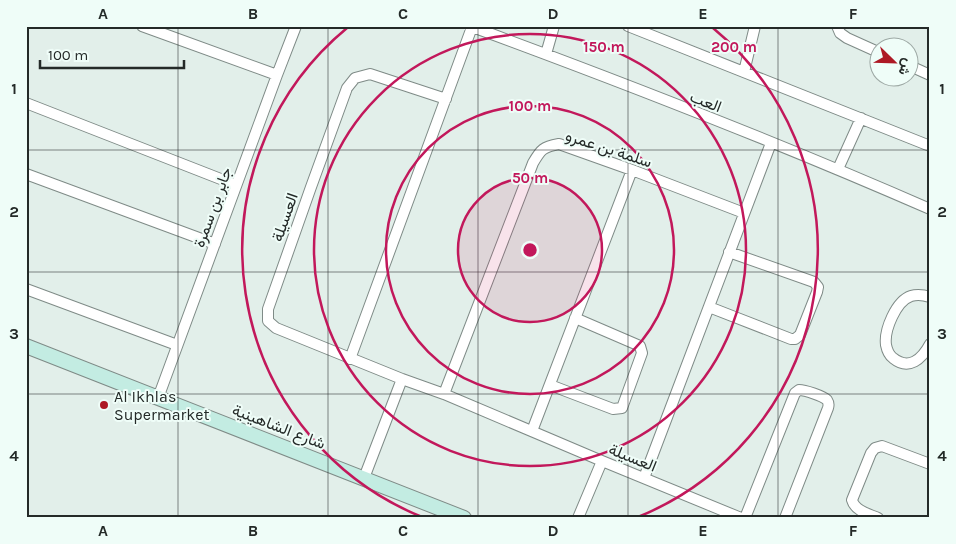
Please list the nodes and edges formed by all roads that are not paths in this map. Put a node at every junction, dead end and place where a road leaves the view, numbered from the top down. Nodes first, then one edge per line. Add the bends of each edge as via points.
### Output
1 (142, 26) edge
2 (296, 26) edge
3 (554, 26) edge
4 (628, 26) edge
5 (755, 26) edge
6 (837, 26) edge
7 (471, 27) edge
8 (868, 48) edge
9 (546, 54) junction
10 (918, 70) edge
11 (744, 72) junction
12 (277, 75) junction
13 (930, 75) edge
14 (446, 99) junction
15 (26, 103) edge
16 (861, 118) junction
17 (771, 143) junction
18 (930, 146) edge
19 (838, 169) junction
20 (632, 170) junction
21 (26, 174) edge
22 (236, 186) junction
23 (930, 209) edge
24 (744, 213) junction
25 (214, 244) junction
26 (730, 252) junction
27 (26, 289) edge
28 (930, 297) edge
29 (709, 306) junction
30 (575, 318) junction
31 (930, 344) edge
32 (177, 345) junction
33 (27, 349) edge
34 (350, 359) junction
35 (402, 379) junction
36 (550, 384) junction
37 (444, 394) junction
38 (158, 398) junction
39 (532, 431) junction
40 (602, 461) junction
41 (930, 464) edge
42 (364, 478) junction
43 (644, 478) junction
44 (464, 518) edge
45 (578, 518) edge
46 (743, 518) edge
47 (785, 518) edge
48 (878, 518) edge

1 - 12 street
2 - 12 street, جابر بن سمرة
3 - 9 street
4 - 11 street
5 - 11 street
6 - 8 street via 846,38
7 - 9 street, العب
7 - 14 street
9 - 17 street, العب
10 - 13 street
11 - 16 street
12 - 22 street, جابر بن سمرة
14 - 34 street
14 - 34 street, العسيلة via 370,74 355,78 347,88 310,187 268,309 268,321 276,328
15 - 22 street
16 - 18 street
16 - 19 street
17 - 19 street, العب
17 - 24 street
19 - 23 street, العب
20 - 24 street, سلمة بن عمرو
20 - 30 street
20 - 37 street, سلمة بن عمرو via 559,144 540,151
21 - 25 street
22 - 25 street, جابر بن سمرة
24 - 26 street
25 - 32 street, جابر بن سمرة
26 - 29 street
26 - 29 street via 814,282 817,292 796,339
27 - 32 street
28 - 31 street via 923,295 905,299 891,318 886,346 898,362 908,364 917,361
29 - 43 street
30 - 36 street
30 - 36 street via 640,346 642,353 622,408 614,409
32 - 38 street, جابر بن سمرة
33 - 38 street, شارع الشاهينية
34 - 35 street, العسيلة
35 - 37 street, العسيلة
35 - 42 street
36 - 39 street
37 - 39 street, العسيلة
38 - 42 street, شارع الشاهينية
39 - 40 street, العسيلة
40 - 43 street, العسيلة
40 - 45 street
41 - 48 street via 882,446 875,448 852,500 859,509
42 - 44 street, شارع الشاهينية
43 - 46 street, العسيلة
46 - 47 street via 795,393 804,390 829,403

